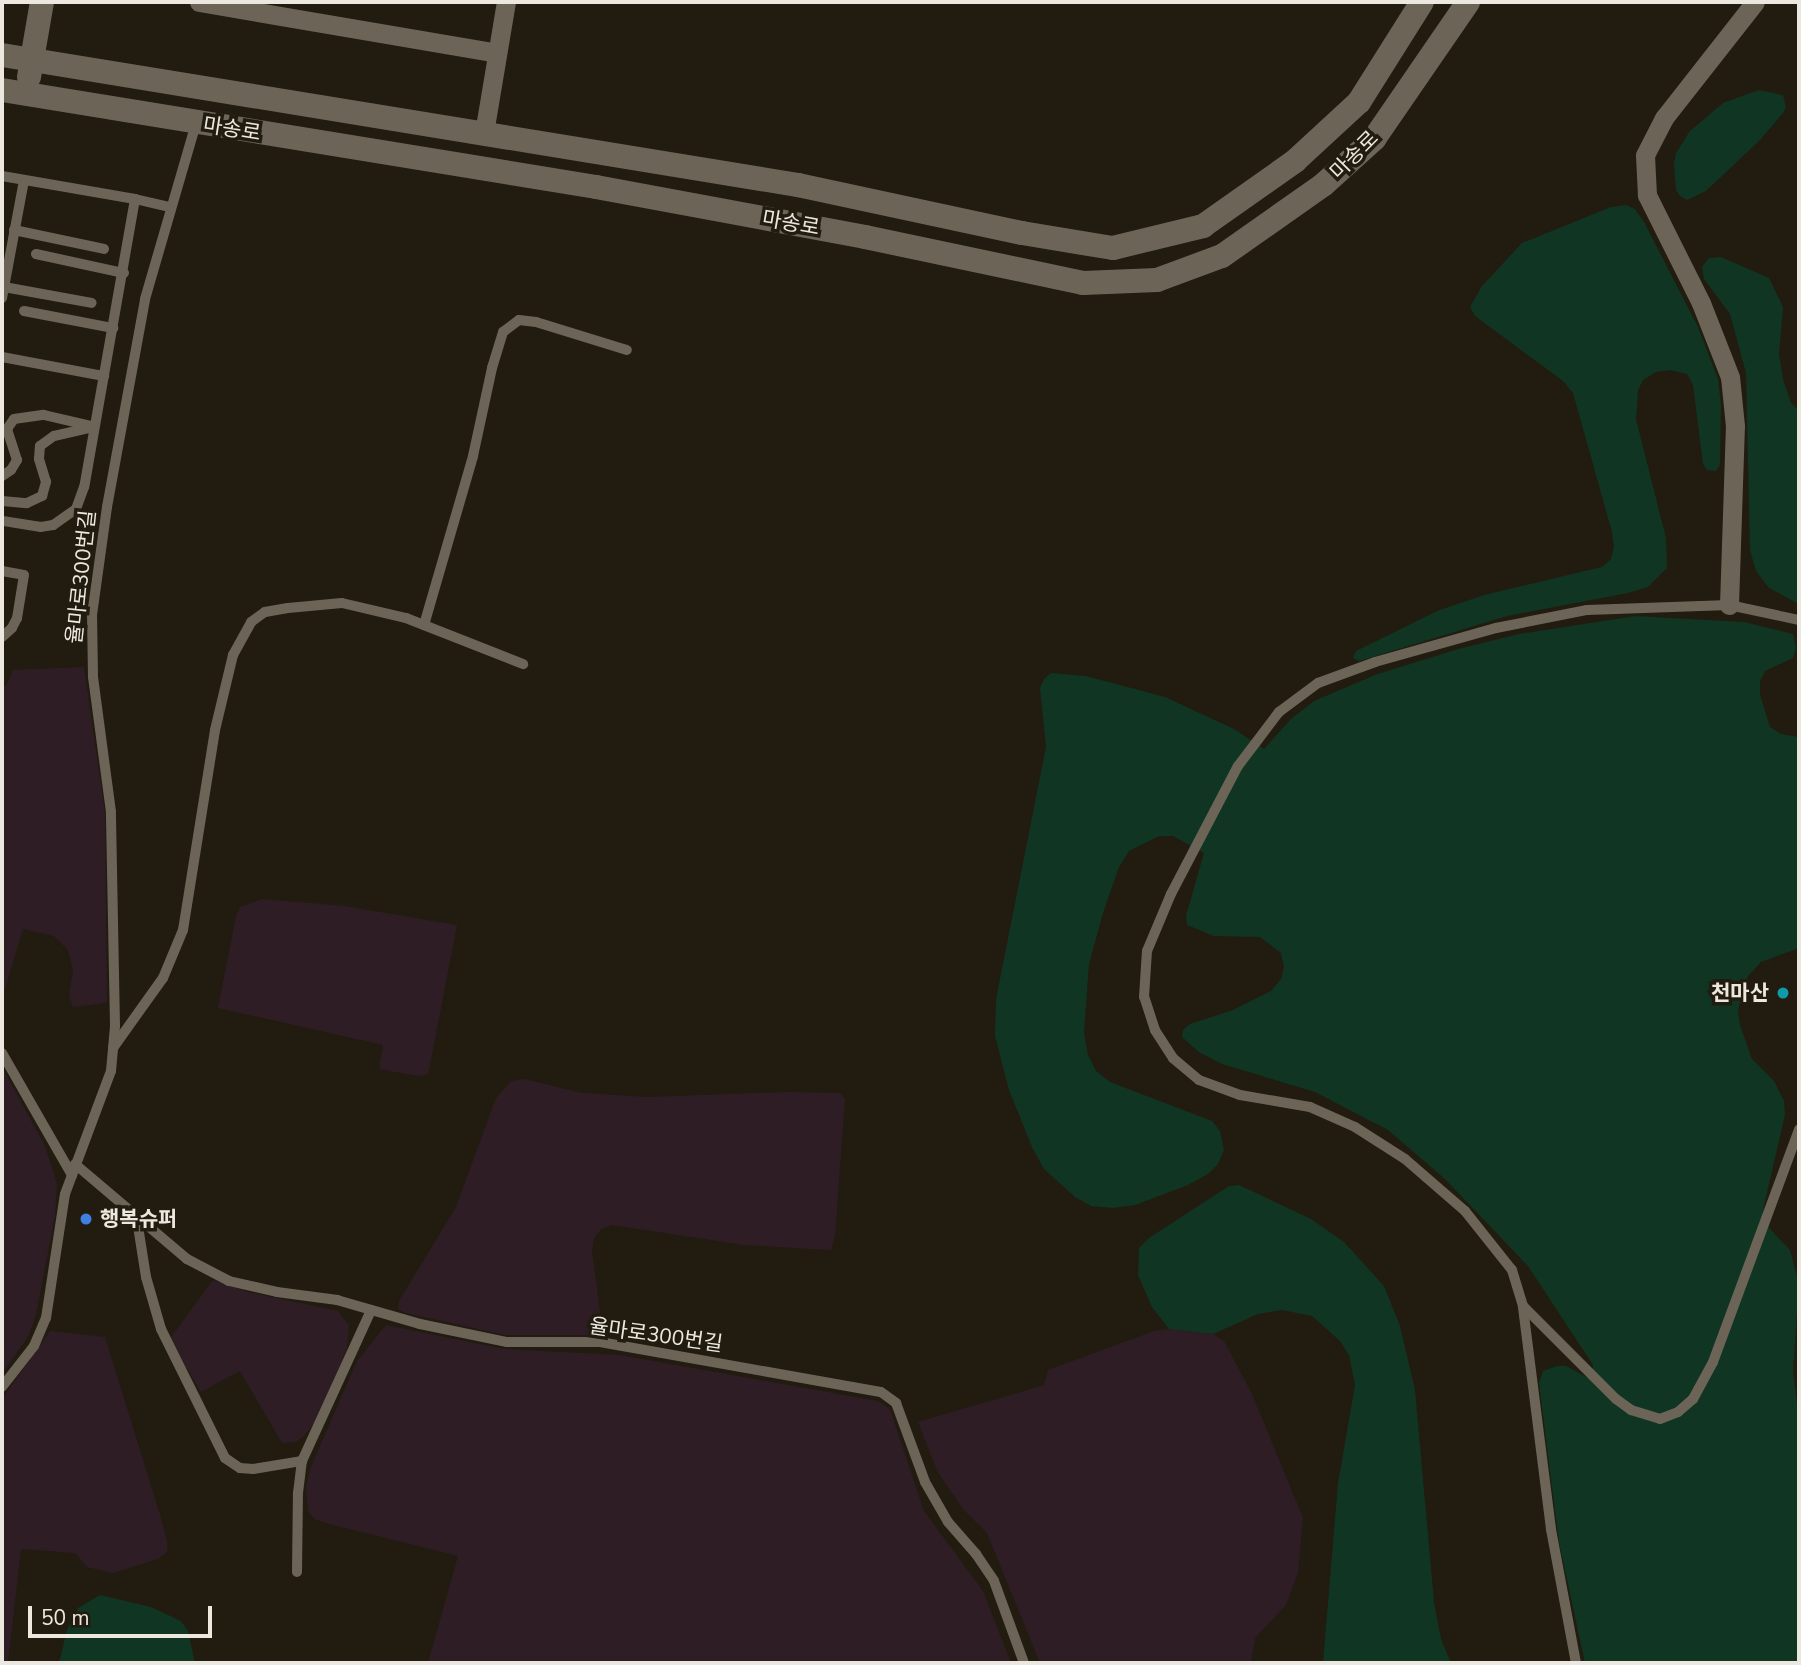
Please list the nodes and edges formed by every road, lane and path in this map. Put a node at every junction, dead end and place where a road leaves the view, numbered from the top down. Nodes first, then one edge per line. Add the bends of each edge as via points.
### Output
1 (42, 2) edge
2 (199, 2) edge
3 (506, 2) edge
4 (1422, 2) edge
5 (1468, 2) edge
6 (1755, 2) edge
7 (496, 53) junction
8 (2, 55) edge
9 (32, 61) junction
10 (14, 92) edge
11 (196, 123) junction
12 (484, 133) junction
13 (2, 176) edge
14 (24, 181) junction
15 (135, 199) junction
16 (171, 207) junction
17 (15, 230) junction
18 (104, 249) dead end
19 (36, 254) dead end
20 (124, 273) junction
21 (3, 293) edge
22 (92, 303) dead end
23 (24, 310) dead end
24 (113, 328) junction
25 (628, 349) dead end
26 (2, 357) edge
27 (104, 376) junction
28 (94, 427) junction
29 (2, 476) edge
30 (2, 501) edge
31 (2, 521) edge
32 (2, 571) edge
33 (1729, 606) junction
34 (1799, 620) edge
35 (424, 625) junction
36 (2, 637) edge
37 (523, 664) dead end
38 (113, 1049) junction
39 (2, 1053) edge
40 (1799, 1129) edge
41 (74, 1169) junction
42 (137, 1219) junction
43 (1523, 1306) junction
44 (371, 1310) junction
45 (2, 1388) edge
46 (302, 1461) junction
47 (297, 1572) dead end
48 (1024, 1663) edge
49 (1576, 1663) edge

1 - 9 street
2 - 7 street
3 - 7 street
4 - 12 street, 마송로 via 1359,102 1295,161 1203,226 1113,248 798,185
5 - 11 street, 마송로 via 1374,139 1324,185 1222,256 1157,280 1083,283 596,187
6 - 33 street via 1664,118 1645,155 1647,195 1701,303 1730,377 1735,426
7 - 12 street
8 - 9 street, 마송로
9 - 10 street
9 - 12 street, 마송로
10 - 11 street, 마송로
11 - 16 lane, 율마로300번길
13 - 14 lane
14 - 15 lane
14 - 17 lane
15 - 16 lane
15 - 20 lane
16 - 38 lane, 율마로300번길 via 145,299 92,615 93,677 111,812
17 - 18 lane
17 - 21 lane
19 - 20 lane
20 - 24 lane
21 - 22 lane
23 - 24 lane
24 - 27 lane
25 - 35 lane via 536,321 519,320 503,332
26 - 27 lane
27 - 28 lane
28 - 29 lane via 44,415 14,419 7,429 17,460
28 - 30 lane via 54,436 40,446 38,460 46,482 42,496 27,503
28 - 31 lane via 76,509 65,519 41,527
32 - 36 lane via 24,575 17,618
33 - 34 lane
33 - 43 lane via 1587,610 1496,628 1375,662 1318,684 1279,712 1238,766 1171,894 1147,951 1144,997 1155,1030 1173,1058 1199,1080 1310,1107 1356,1127 1405,1159 1465,1211 1491,1241 1512,1270
35 - 37 lane
35 - 38 lane via 342,603 320,603 265,612 241,635 215,730 183,930 163,978
38 - 41 lane, 율마로300번길 via 102,1101
39 - 41 lane, 율마로300번길
40 - 43 lane via 1713,1362 1693,1399 1678,1412 1660,1419 1616,1399
41 - 42 lane, 율마로300번길
41 - 45 lane, 율마로300번길 via 65,1194 46,1318 34,1346
42 - 44 lane, 율마로300번길 via 187,1259 229,1280
42 - 46 lane via 146,1278 161,1329 225,1458 230,1464 253,1469
43 - 49 lane via 1550,1529
44 - 46 lane
44 - 48 lane, 율마로300번길 via 507,1342 600,1342 881,1392 897,1403 925,1482 948,1522 993,1581
46 - 47 lane

